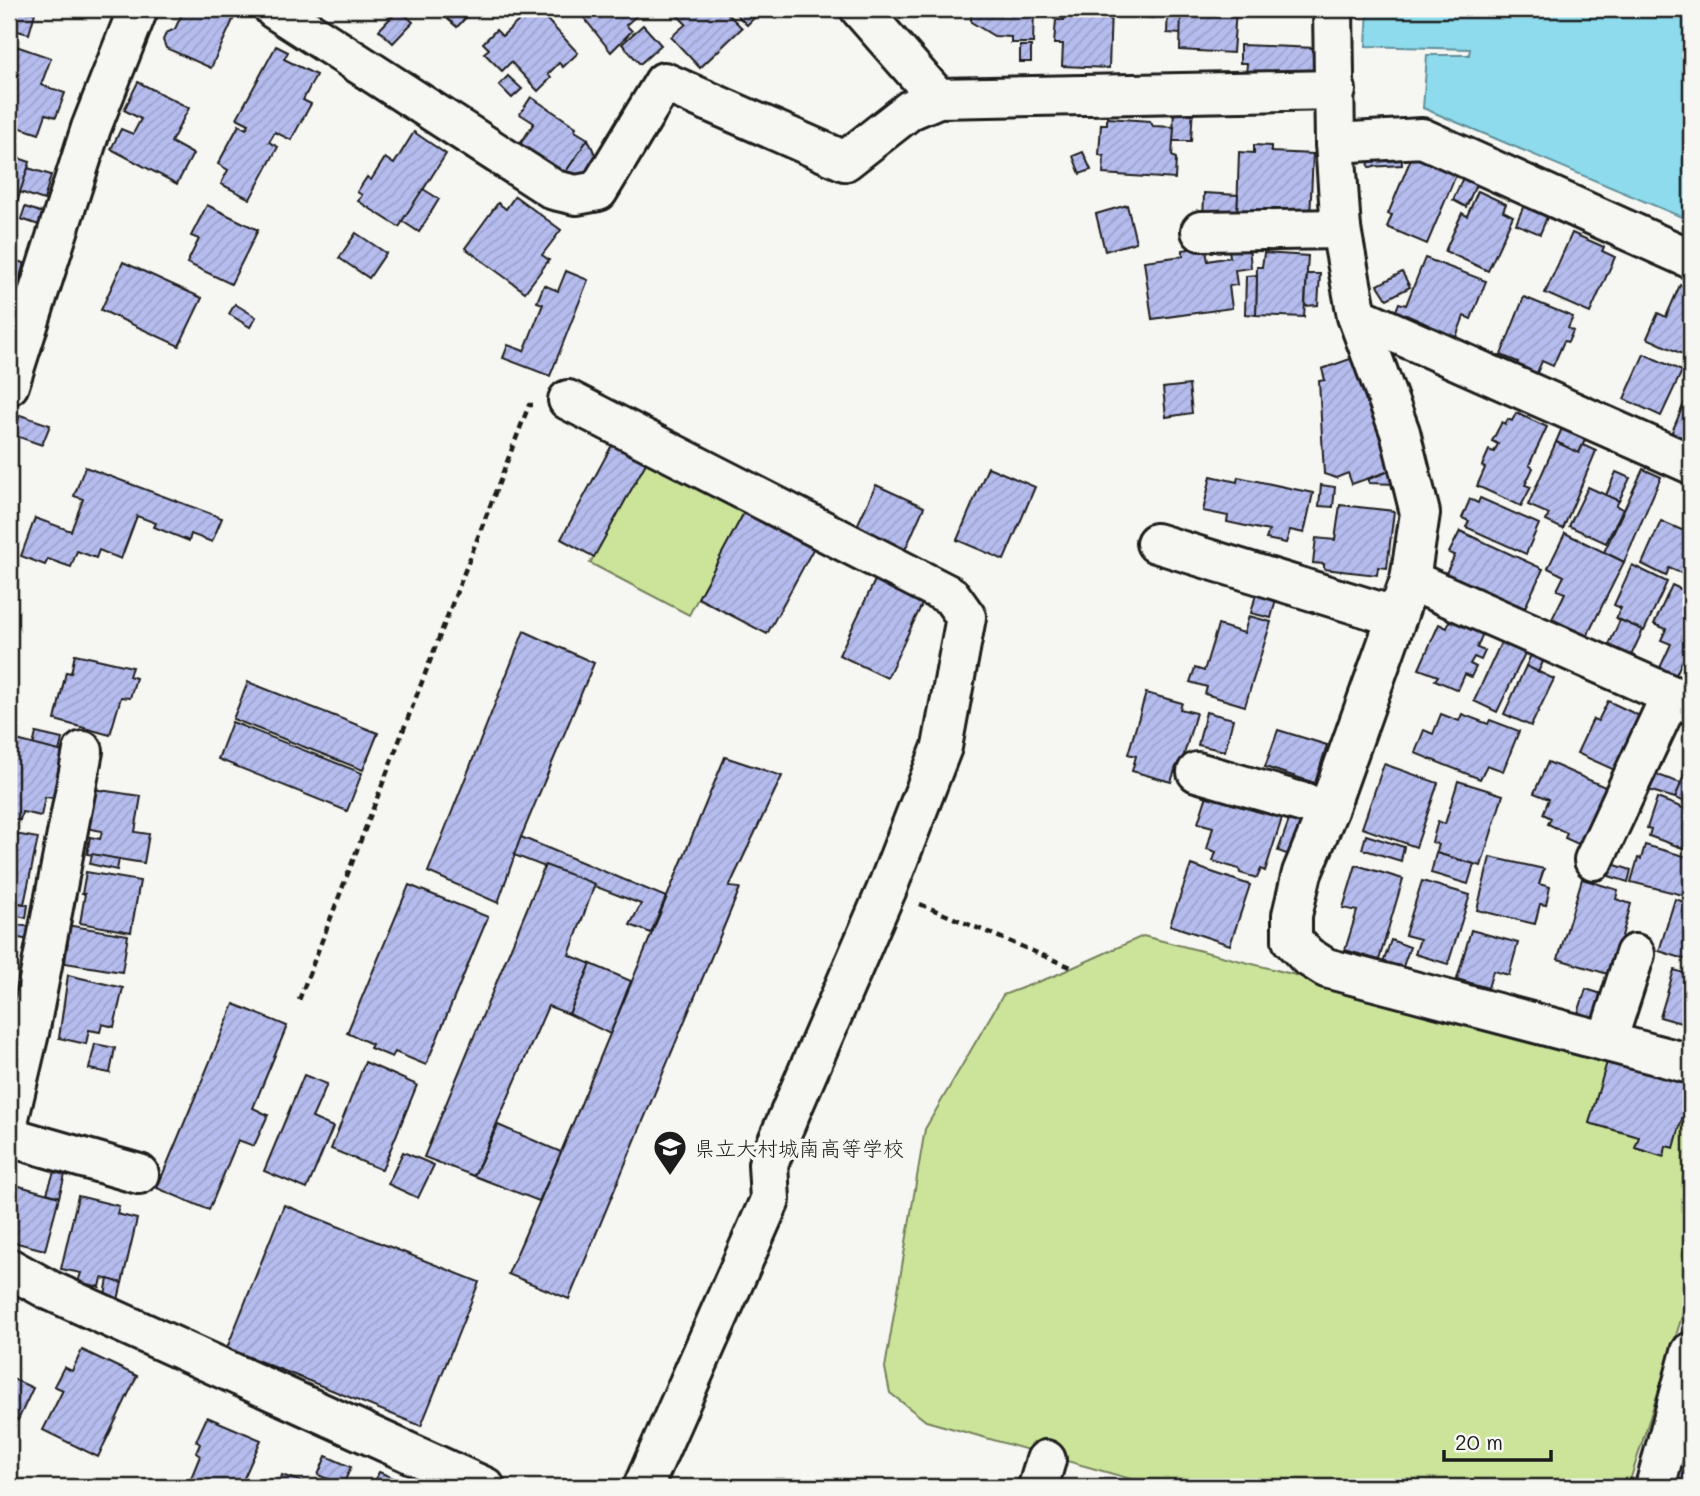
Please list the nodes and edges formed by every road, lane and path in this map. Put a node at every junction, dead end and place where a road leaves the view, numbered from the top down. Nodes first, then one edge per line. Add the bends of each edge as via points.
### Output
1 (138, 9) edge
2 (274, 9) edge
3 (860, 9) edge
4 (1333, 9) edge
5 (1336, 90) junction
6 (938, 98) junction
7 (1335, 143) junction
8 (1341, 229) junction
9 (1201, 231) dead end
10 (1691, 259) edge
11 (1357, 316) junction
12 (10, 374) edge
13 (568, 400) joint
14 (1691, 464) edge
15 (1156, 543) dead end
16 (1410, 580) junction
17 (1397, 617) junction
18 (1681, 699) edge
19 (83, 751) dead end
20 (1197, 772) dead end
21 (1328, 810) junction
22 (1594, 860) dead end
23 (887, 891) junction
24 (1634, 954) dead end
25 (1073, 968) dead end
26 (299, 1000) dead end
27 (19, 1031) edge
28 (1607, 1041) junction
29 (1691, 1064) edge
30 (9, 1118) edge
31 (9, 1132) edge
32 (139, 1174) dead end
33 (9, 1268) edge
34 (1691, 1352) edge
35 (1685, 1403) edge
36 (485, 1487) edge
37 (643, 1487) edge
38 (1655, 1487) edge

1 - 12 street via 90,128
2 - 6 street via 554,190 576,195 598,191 664,82 845,161 910,110
3 - 6 street
4 - 5 street
5 - 6 street
5 - 7 street
7 - 8 street
7 - 10 street via 1422,138
8 - 9 street
8 - 11 street
11 - 14 street
11 - 16 street via 1400,432 1420,513
13 - 23 street via 951,596 966,617 942,747
13 - 26 path via 529,405
15 - 17 street
16 - 17 street
16 - 18 street
17 - 21 street
18 - 22 street
19 - 27 street
20 - 21 street
21 - 28 street via 1292,915 1292,940 1307,956 1326,968
23 - 25 path
23 - 37 street via 768,1164 769,1200
24 - 28 street
27 - 30 street
28 - 29 street
31 - 32 street via 16,1139
33 - 36 street
34 - 35 street
35 - 38 street

